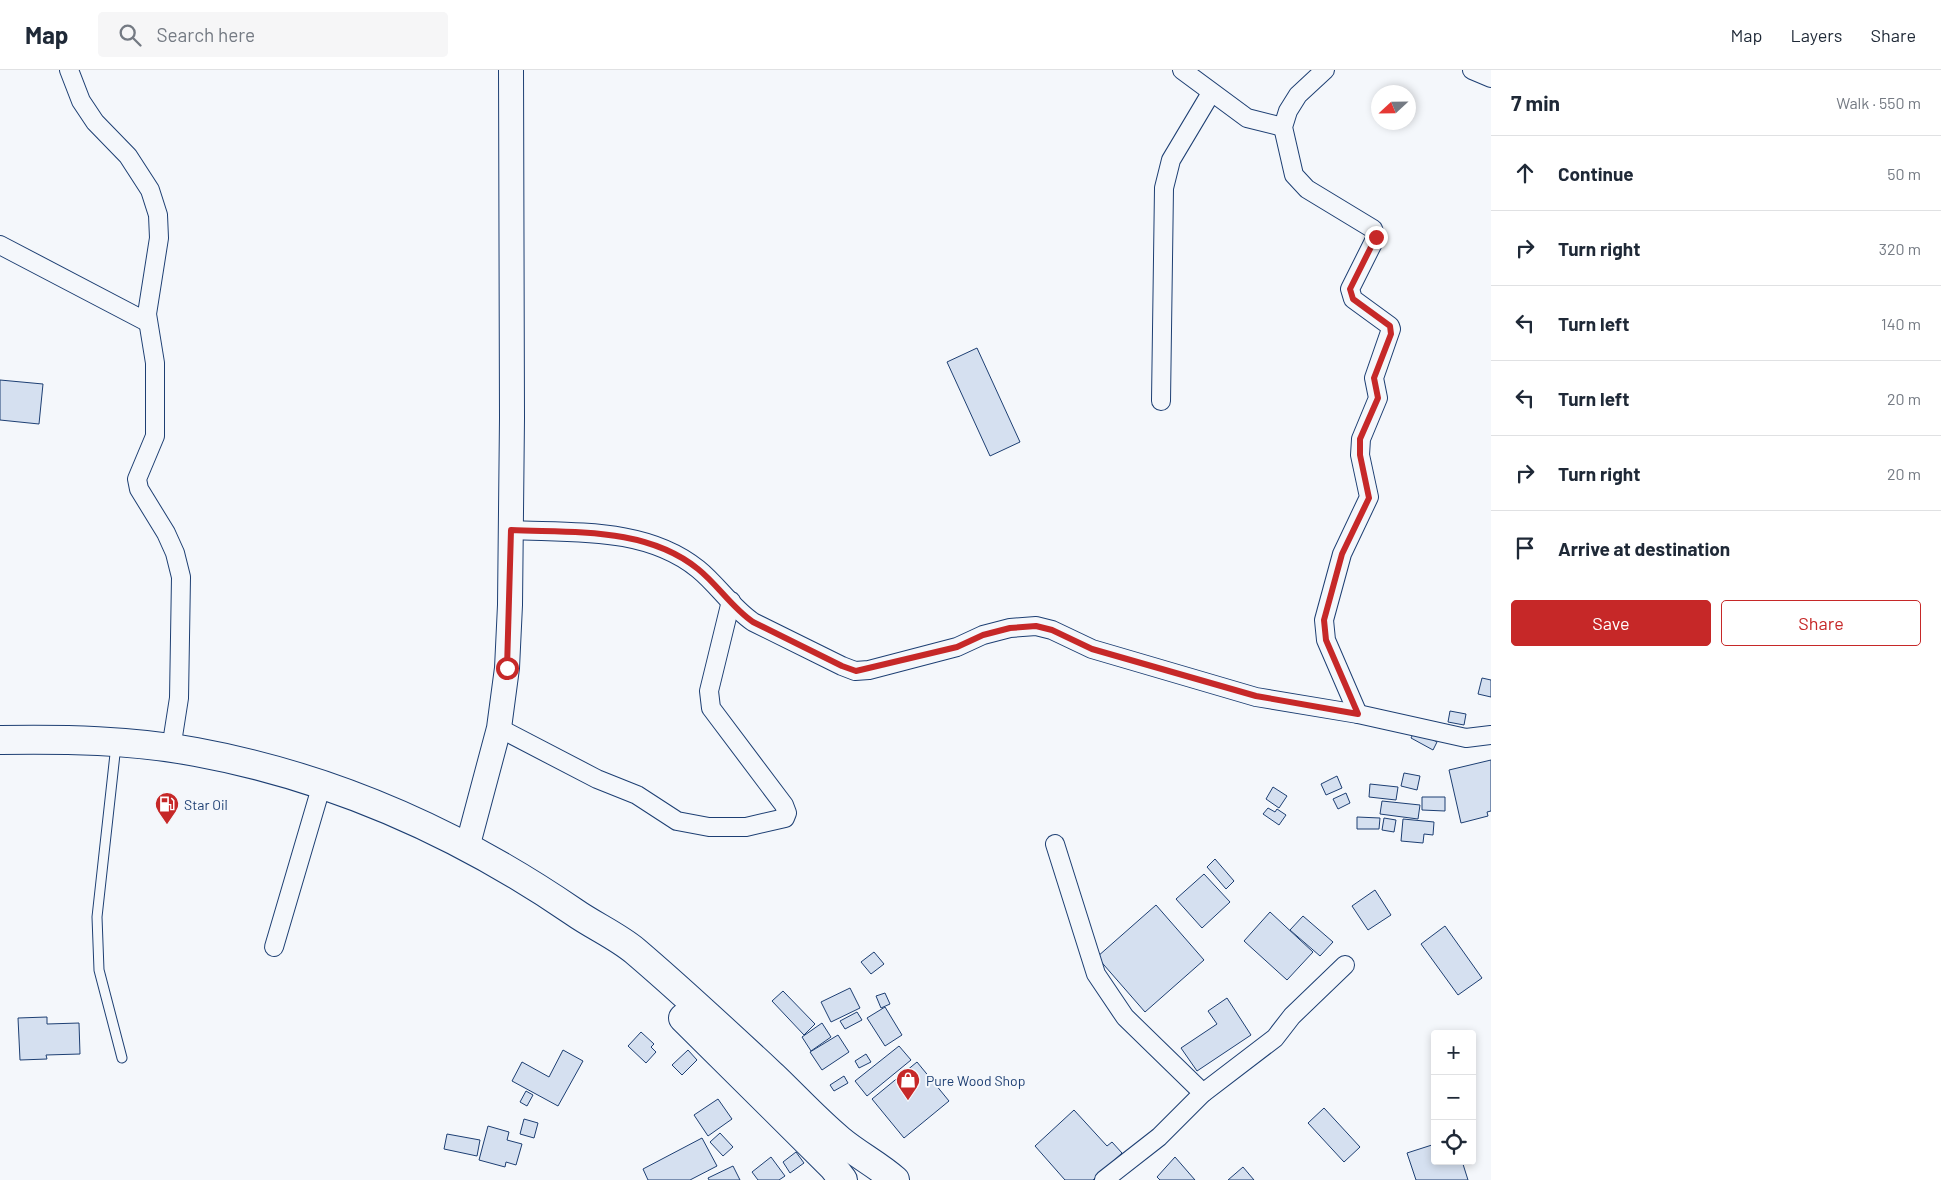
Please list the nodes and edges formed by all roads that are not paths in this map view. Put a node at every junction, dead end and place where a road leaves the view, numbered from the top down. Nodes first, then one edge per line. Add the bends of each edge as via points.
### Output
1 (69, 70) edge
2 (511, 70) edge
3 (1182, 70) edge
4 (1325, 70) edge
5 (1472, 70) edge
6 (1491, 78) edge
7 (1210, 93) junction
8 (1283, 127) junction
9 (0, 245) edge
10 (147, 322) junction
11 (1161, 401) dead end
12 (511, 530) junction
13 (731, 601) junction
14 (1358, 714) junction
15 (499, 728) junction
16 (1491, 736) edge
17 (0, 740) edge
18 (117, 743) junction
19 (171, 749) junction
20 (322, 784) junction
21 (1055, 844) dead end
22 (467, 848) junction
23 (591, 924) junction
24 (274, 947) dead end
25 (1345, 965) dead end
26 (122, 1058) dead end
27 (1203, 1093) junction
28 (843, 1180) edge
29 (895, 1180) edge
30 (1104, 1180) edge

1 - 10 street via 81,101 95,122 128,156 150,190 158,215 159,238
2 - 12 street
3 - 7 street
4 - 8 street via 1298,95
5 - 6 street
7 - 8 street via 1247,118
7 - 11 street via 1171,160 1164,188
8 - 14 street via 1294,175 1299,182 1375,233 1376,237 1350,289 1353,299 1392,329 1374,378 1378,398 1360,439 1369,498 1342,554 1324,620 1326,640
9 - 10 street
10 - 19 street via 155,363 156,421 155,436 137,479 139,489 175,553 181,577 179,698
12 - 13 street via 619,535 667,550 698,569
12 - 15 street via 507,668
13 - 14 street via 753,622 856,671 957,647 983,635 1010,628 1036,626 1092,649 1256,696
13 - 15 street via 709,691 711,708 784,806 786,818 746,827 709,827 677,821 637,795 597,779
14 - 16 street via 1466,738
15 - 22 street
17 - 18 highway
18 - 19 highway
18 - 26 lane via 97,917 99,970
19 - 20 highway via 262,767
20 - 22 highway via 388,808
20 - 24 street
21 - 27 street via 1096,974 1126,1017
22 - 23 highway via 532,884
23 - 28 highway
23 - 29 highway via 633,949 841,1141
25 - 27 street via 1292,1016 1275,1038
27 - 30 street via 1159,1137

